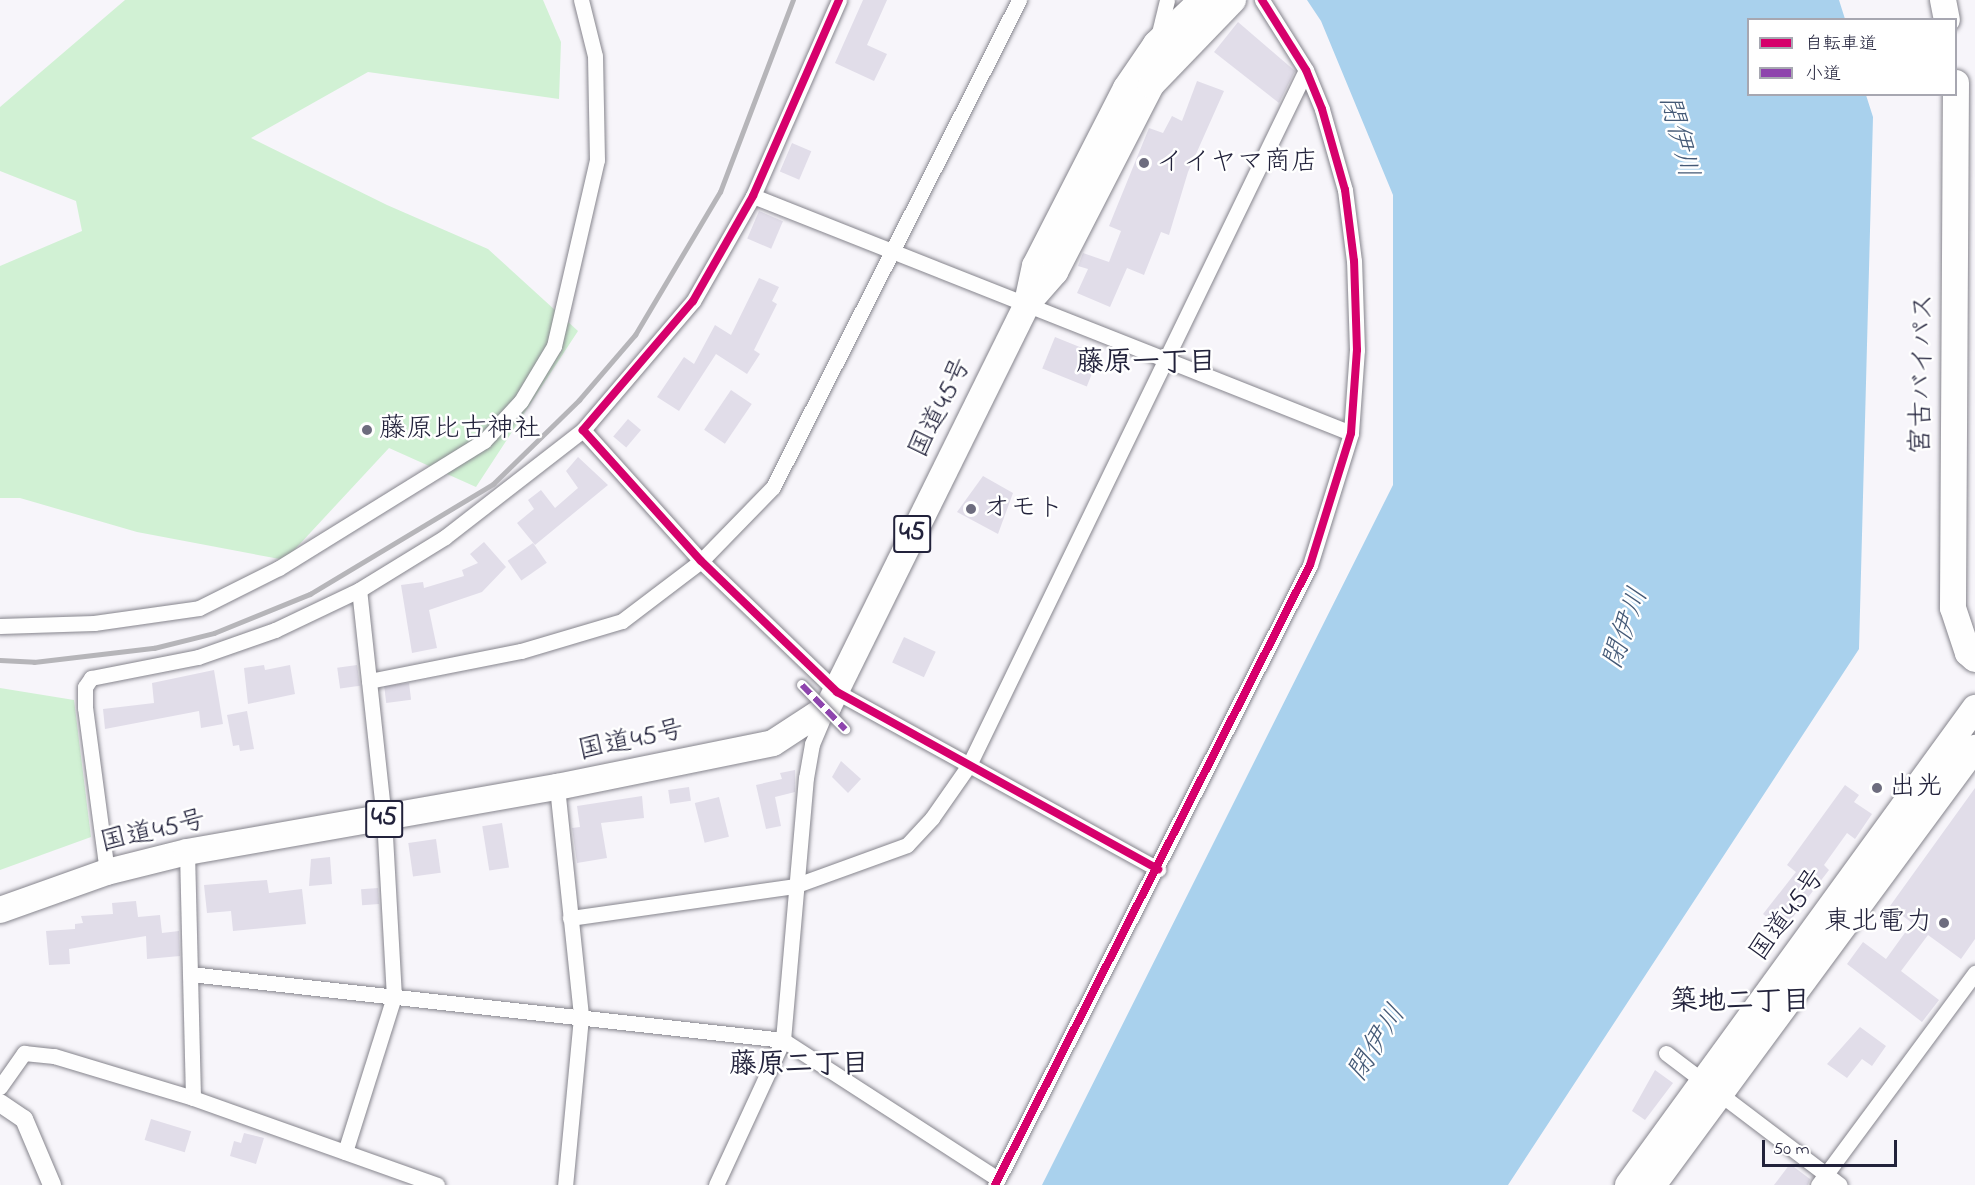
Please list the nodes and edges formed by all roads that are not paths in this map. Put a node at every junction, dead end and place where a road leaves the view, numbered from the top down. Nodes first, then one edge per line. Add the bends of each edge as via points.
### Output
1 (581, 0) edge
2 (839, 0) edge
3 (1019, 0) edge
4 (1167, 0) edge
5 (1202, 0) edge
6 (1233, 0) edge
7 (1262, 0) edge
8 (1944, 0) edge
9 (1947, 18) edge
10 (1156, 44) junction
11 (1306, 70) junction
12 (1956, 96) edge
13 (753, 196) junction
14 (894, 251) junction
15 (1027, 304) junction
16 (1166, 359) junction
17 (583, 430) junction
18 (1351, 433) junction
19 (701, 561) junction
20 (359, 590) junction
21 (0, 626) edge
22 (1975, 659) edge
23 (369, 681) junction
24 (802, 685) dead end
25 (832, 700) junction
26 (1975, 708) edge
27 (845, 729) dead end
28 (1975, 748) edge
29 (969, 765) junction
30 (557, 788) junction
31 (384, 819) junction
32 (187, 852) junction
33 (1158, 869) junction
34 (107, 872) junction
35 (794, 886) junction
36 (0, 910) edge
37 (570, 918) junction
38 (1975, 973) edge
39 (190, 974) junction
40 (394, 997) junction
41 (581, 1017) junction
42 (783, 1040) junction
43 (1666, 1053) dead end
44 (1714, 1086) junction
45 (0, 1087) edge
46 (193, 1098) junction
47 (0, 1103) edge
48 (345, 1152) junction
49 (1822, 1179) edge
50 (997, 1182) edge
51 (52, 1185) edge
52 (436, 1185) edge
53 (566, 1185) edge
54 (716, 1185) edge
55 (1628, 1185) edge
56 (1653, 1185) edge
57 (1840, 1185) edge

1 - 21 street via 595,56 597,160 555,346 507,417 484,441 389,501 279,568 199,608 94,623
2 - 13 street
3 - 14 street
4 - 10 street
5 - 10 highway, 国道45号 / 45
6 - 15 highway, 国道45号 / 45 via 1151,85 1055,272
7 - 11 street
8 - 9 highway
10 - 15 highway, 国道45号 / 45 via 1126,88 1035,266
11 - 16 street
11 - 18 street via 1345,190 1354,261 1357,373
12 - 22 highway, 宮古バイパス via 1953,608 1968,653
13 - 14 street
13 - 17 street via 693,302
14 - 15 street
14 - 19 street via 773,487
15 - 16 street
15 - 25 highway, 国道45号 / 45
16 - 18 street
16 - 29 street
17 - 19 street
17 - 20 street via 445,537
18 - 33 street via 1310,565
19 - 23 street via 622,621 521,651
19 - 25 street
20 - 23 street
20 - 34 street via 274,630 198,657 91,678 84,687 85,708
23 - 31 street
24 - 27 street, bridge
25 - 29 street
25 - 30 highway, 国道45号 / 45 via 773,743
25 - 35 street via 812,744
26 - 44 highway, 国道45号
28 - 44 highway, 国道45号
29 - 33 street
29 - 35 street via 907,845
30 - 31 highway, 国道45号 / 45
30 - 37 street
31 - 32 highway, 国道45号 / 45
31 - 40 street
32 - 34 highway, 国道45号 / 45
32 - 39 street
33 - 50 street
34 - 36 highway, 国道45号 / 45
35 - 37 street
35 - 42 street
37 - 41 street
38 - 49 street
39 - 40 street
39 - 46 street
40 - 41 street
40 - 48 street
41 - 42 street
41 - 53 street
42 - 50 street
42 - 54 street
43 - 44 street
44 - 49 street
44 - 55 highway, 国道45号
44 - 56 highway, 国道45号
45 - 46 street via 24,1053 54,1056
46 - 48 street
47 - 51 street via 24,1119
48 - 52 street
49 - 57 street

